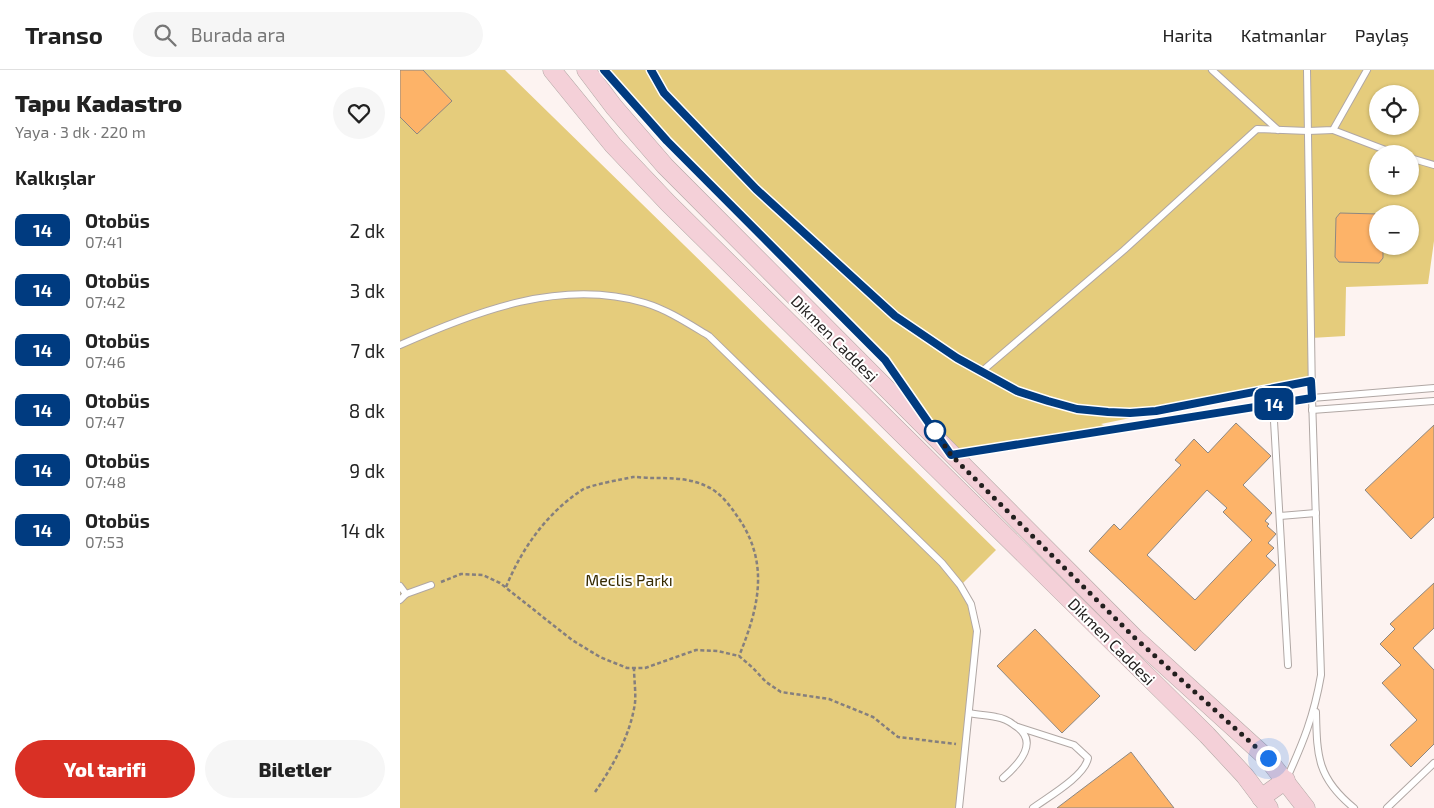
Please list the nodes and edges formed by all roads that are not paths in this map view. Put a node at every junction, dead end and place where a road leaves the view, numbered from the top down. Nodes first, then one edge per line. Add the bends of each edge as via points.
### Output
1 (552, 70) edge
2 (586, 70) edge
3 (604, 70) edge
4 (651, 70) edge
5 (1212, 70) edge
6 (1306, 70) edge
7 (1367, 70) edge
8 (1278, 130) junction
9 (1333, 130) junction
10 (1308, 131) junction
11 (1372, 145) edge
12 (1419, 161) edge
13 (1434, 165) edge
14 (400, 345) edge
15 (981, 372) junction
16 (1311, 381) junction
17 (1434, 388) edge
18 (1312, 398) junction
19 (1434, 401) edge
20 (1312, 410) junction
21 (1274, 421) dead end
22 (951, 455) junction
23 (1316, 513) junction
24 (1280, 516) junction
25 (431, 585) road end
26 (400, 586) edge
27 (406, 594) junction
28 (400, 600) edge
29 (1288, 665) dead end
30 (1315, 706) junction
31 (969, 713) junction
32 (1018, 727) junction
33 (1268, 758) junction
34 (1434, 763) edge
35 (1245, 776) junction
36 (1003, 778) dead end
37 (1286, 780) junction
38 (1265, 803) edge
39 (959, 808) edge
40 (1033, 808) edge
41 (1306, 808) edge
42 (1354, 808) edge
43 (1387, 808) edge

1 - 35 main road, Dikmen Caddesi via 613,145 668,204
2 - 22 main road, Dikmen Caddesi via 665,166
3 - 22 lane via 667,141 885,360
4 - 15 lane via 664,93 756,189 895,316
5 - 8 lane
6 - 10 lane
7 - 9 lane
8 - 10 lane
8 - 15 lane via 1257,129 1124,250
9 - 10 lane
9 - 11 lane
10 - 16 lane
12 - 13 lane
14 - 31 lane via 499,307 533,299 585,294 645,303 677,316 709,336 942,563 960,585 971,604 977,631
15 - 16 lane via 1017,391 1077,409 1130,413 1156,411
16 - 18 lane
17 - 18 lane
18 - 20 lane
18 - 22 lane
19 - 20 lane
20 - 23 lane
21 - 24 lane
22 - 33 main road, Dikmen Caddesi via 1135,638
23 - 24 lane
23 - 30 lane via 1321,676
24 - 29 lane
25 - 27 lane
26 - 27 lane
27 - 28 lane
30 - 37 lane
30 - 42 lane via 1316,746 1321,768 1330,785
31 - 32 lane via 996,717
31 - 39 lane
32 - 36 lane via 1026,736 1026,749
32 - 40 lane via 1074,745 1088,758 1077,776
33 - 35 main road
33 - 37 main road, Dikmen Caddesi
34 - 43 lane
35 - 38 main road, Dikmen Caddesi
37 - 38 main road
37 - 41 main road, Dikmen Caddesi

